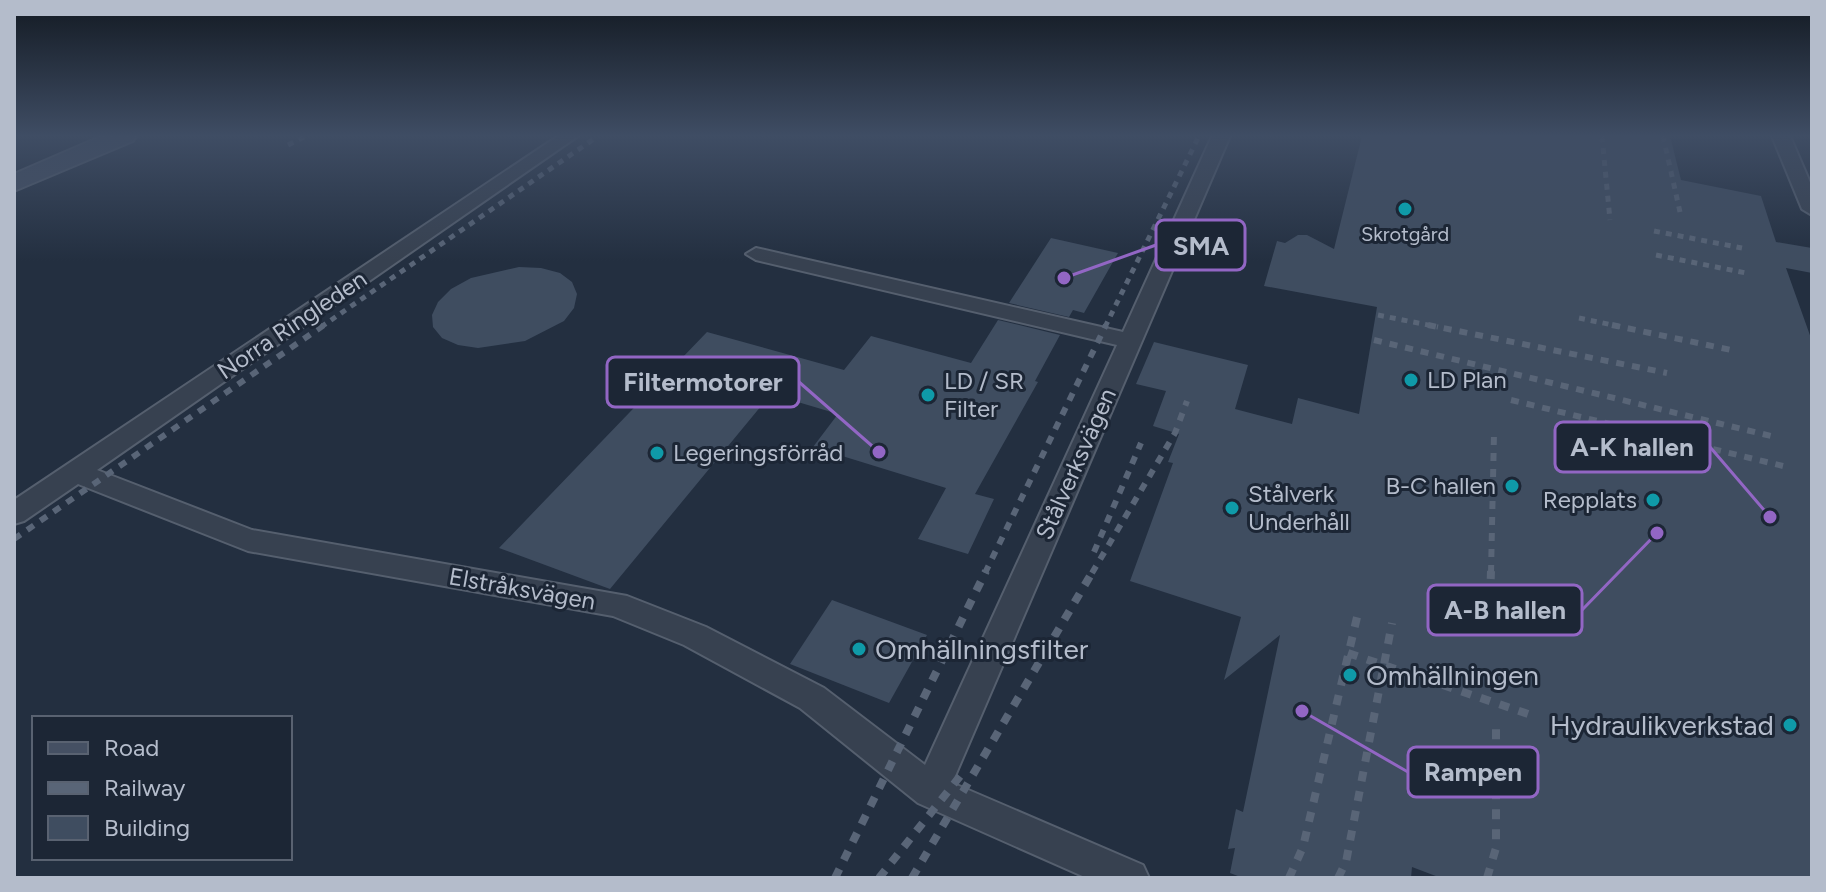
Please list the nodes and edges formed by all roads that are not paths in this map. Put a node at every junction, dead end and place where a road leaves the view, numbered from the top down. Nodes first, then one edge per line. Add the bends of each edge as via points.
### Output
1 (509, 178) edge
2 (1203, 178) edge
3 (1799, 178) edge
4 (1812, 209) edge
5 (756, 254) dead end
6 (1131, 341) junction
7 (75, 472) junction
8 (14, 514) edge
9 (931, 791) junction
10 (1130, 878) edge

1 - 7 street, Norra Ringleden
2 - 6 street, Stålverksvägen
3 - 4 street
5 - 6 street
6 - 9 street, Stålverksvägen
7 - 8 street, Norra Ringleden
7 - 9 street, Elstråksvägen via 248,540 616,605 695,636 812,698
9 - 10 street, Elstråksvägen

